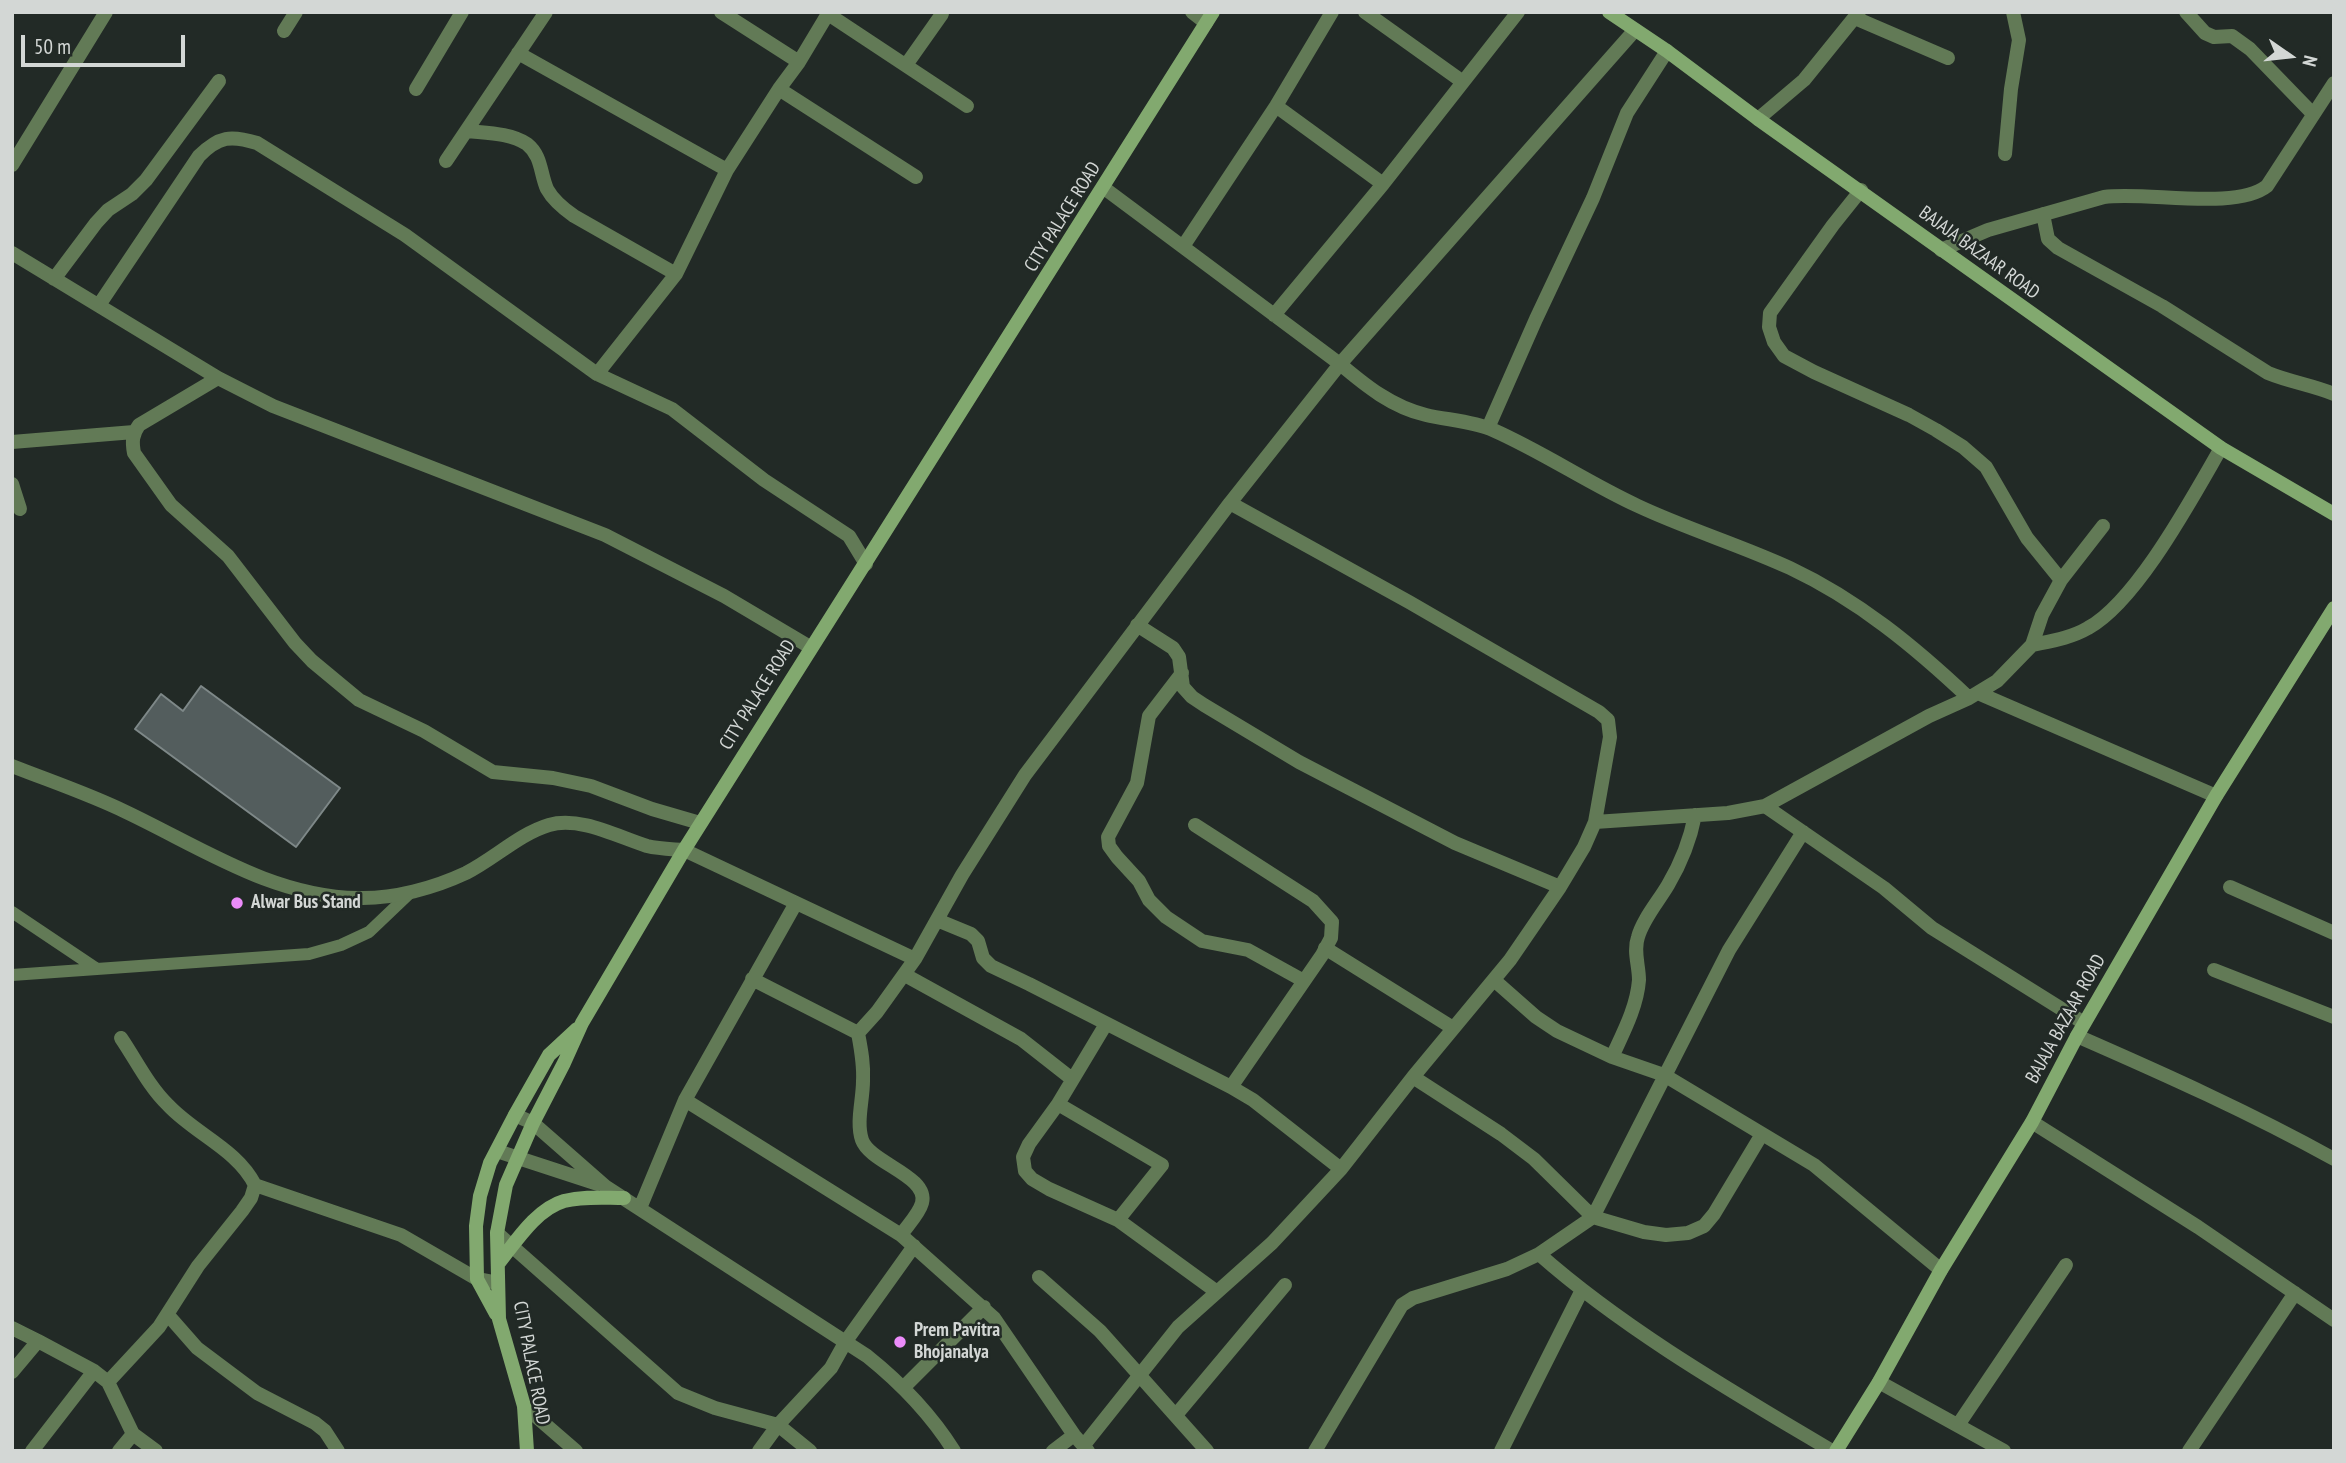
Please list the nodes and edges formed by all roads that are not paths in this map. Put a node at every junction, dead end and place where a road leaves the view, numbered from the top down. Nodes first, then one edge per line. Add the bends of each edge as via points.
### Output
1 (106, 12) edge
2 (296, 12) edge
3 (462, 12) edge
4 (546, 12) edge
5 (721, 12) edge
6 (1192, 12) edge
7 (1332, 12) edge
8 (1365, 12) edge
9 (1518, 12) edge
10 (1609, 12) edge
11 (2013, 12) edge
12 (2186, 12) edge
13 (829, 13) edge
14 (941, 13) edge
15 (1857, 15) edge
16 (1210, 18) edge
17 (955, 23) dead end
18 (1635, 30) junction
19 (284, 32) dead end
20 (1667, 51) junction
21 (518, 53) junction
22 (1948, 58) dead end
23 (799, 62) junction
24 (906, 65) junction
25 (219, 81) dead end
26 (1463, 82) junction
27 (2334, 83) edge
28 (416, 89) dead end
29 (779, 89) junction
30 (967, 106) dead end
31 (1276, 106) junction
32 (2312, 113) junction
33 (1758, 119) junction
34 (468, 131) junction
35 (2005, 154) dead end
36 (446, 161) dead end
37 (12, 164) edge
38 (727, 170) junction
39 (916, 177) dead end
40 (1383, 184) junction
41 (1104, 188) junction
42 (1861, 190) junction
43 (2043, 214) junction
44 (1184, 245) junction
45 (1941, 250) junction
46 (12, 253) edge
47 (676, 274) junction
48 (54, 279) junction
49 (99, 305) junction
50 (1274, 315) junction
51 (1340, 364) junction
52 (597, 374) junction
53 (218, 377) junction
54 (2334, 394) edge
55 (1488, 428) junction
56 (134, 432) junction
57 (12, 442) edge
58 (2221, 448) junction
59 (12, 484) edge
60 (1230, 503) junction
61 (20, 509) dead end
62 (2334, 514) edge
63 (2103, 526) dead end
64 (866, 564) junction
65 (2061, 580) junction
66 (2334, 608) edge
67 (1136, 625) junction
68 (2032, 645) junction
69 (810, 647) junction
70 (1182, 673) junction
71 (1974, 696) junction
72 (12, 766) edge
73 (2216, 796) junction
74 (1765, 806) junction
75 (1695, 815) junction
76 (1595, 822) junction
77 (700, 824) junction
78 (1195, 825) dead end
79 (1803, 832) junction
80 (684, 850) junction
81 (1560, 887) junction
82 (2230, 887) dead end
83 (411, 892) junction
84 (796, 903) junction
85 (12, 912) edge
86 (937, 920) junction
87 (2334, 933) edge
88 (1325, 948) junction
89 (915, 959) junction
90 (97, 969) junction
91 (2214, 970) dead end
92 (12, 975) edge
93 (905, 975) junction
94 (752, 979) junction
95 (1494, 980) junction
96 (1304, 981) junction
97 (2334, 1017) edge
98 (582, 1023) junction
99 (1106, 1024) junction
100 (1453, 1028) junction
101 (2081, 1029) junction
102 (858, 1033) junction
103 (121, 1038) dead end
104 (1612, 1056) junction
105 (1664, 1076) junction
106 (1413, 1077) junction
107 (1072, 1079) junction
108 (1231, 1087) junction
109 (685, 1100) junction
110 (1058, 1104) junction
111 (515, 1115) junction
112 (2032, 1122) junction
113 (533, 1123) junction
114 (1762, 1134) junction
115 (497, 1151) junction
116 (517, 1158) junction
117 (2334, 1159) edge
118 (1341, 1169) junction
119 (255, 1185) junction
120 (606, 1187) junction
121 (624, 1198) junction
122 (640, 1208) junction
123 (1593, 1217) junction
124 (1118, 1220) junction
125 (497, 1233) junction
126 (901, 1235) junction
127 (512, 1246) junction
128 (914, 1246) junction
129 (1539, 1254) junction
130 (498, 1264) junction
131 (2066, 1265) dead end
132 (1941, 1270) junction
133 (1039, 1277) dead end
134 (477, 1279) junction
135 (498, 1283) junction
136 (1285, 1285) dead end
137 (1217, 1292) junction
138 (1581, 1292) junction
139 (2295, 1293) junction
140 (984, 1307) junction
141 (168, 1315) junction
142 (499, 1319) junction
143 (2334, 1320) edge
144 (12, 1328) edge
145 (38, 1341) junction
146 (846, 1341) junction
147 (94, 1371) junction
148 (12, 1372) edge
149 (1140, 1372) junction
150 (108, 1382) junction
151 (1879, 1382) junction
152 (904, 1387) junction
153 (524, 1406) junction
154 (1176, 1415) junction
155 (778, 1424) junction
156 (1958, 1425) junction
157 (133, 1433) junction
158 (1082, 1444) edge
159 (32, 1451) edge
160 (119, 1451) edge
161 (156, 1451) edge
162 (338, 1451) edge
163 (527, 1451) edge
164 (576, 1451) edge
165 (759, 1451) edge
166 (810, 1451) edge
167 (954, 1451) edge
168 (1053, 1451) edge
169 (1207, 1451) edge
170 (1315, 1451) edge
171 (1501, 1451) edge
172 (1834, 1451) edge
173 (2004, 1451) edge
174 (2189, 1451) edge

1 - 37 street
2 - 19 street
3 - 28 street
4 - 21 street
5 - 23 street
6 - 16 street
7 - 31 street
8 - 26 street
9 - 26 street
10 - 18 street, BAJAJA BAZAAR ROAD
11 - 35 street via 2019,40
12 - 32 street via 2205,33 2232,36 2250,49
13 - 23 street
13 - 24 street
14 - 17 street
14 - 24 street
15 - 22 street
15 - 33 street via 1804,80
16 - 41 street, CITY PALACE ROAD
18 - 20 street, BAJAJA BAZAAR ROAD
18 - 51 street
20 - 33 street, BAJAJA BAZAAR ROAD
20 - 55 street via 1627,113
21 - 34 street
21 - 38 street
23 - 29 street
24 - 30 street
25 - 48 street via 146,180 108,210
26 - 40 street
27 - 32 street
29 - 38 street
29 - 39 street
31 - 40 street
31 - 44 street
32 - 43 street via 2258,194 2203,198 2120,194
33 - 42 street, BAJAJA BAZAAR ROAD
34 - 36 street
34 - 47 street via 509,136 527,145 540,160 547,188 560,206
38 - 47 street
40 - 50 street
41 - 44 street
41 - 64 street, CITY PALACE ROAD
42 - 45 street, BAJAJA BAZAAR ROAD
42 - 65 street via 1770,313 1774,342 1784,356 1909,415 1963,447 1986,467 2027,538
43 - 45 street
43 - 54 street via 2048,239 2058,248 2268,373
44 - 50 street
45 - 58 street, BAJAJA BAZAAR ROAD
46 - 48 street
47 - 52 street
48 - 49 street
49 - 52 street via 199,156 224,138 239,137 257,143 394,228
49 - 53 street
50 - 51 street
51 - 55 street via 1402,408
51 - 60 street
52 - 64 street via 672,408 764,480 849,536
53 - 56 street
53 - 69 street via 285,411 605,535 724,596
55 - 71 street via 1638,506 1810,578 1885,625
56 - 57 street
56 - 77 street via 134,453 171,505 228,556 312,661 359,700 493,772 591,786
58 - 62 street, BAJAJA BAZAAR ROAD
58 - 68 street via 2179,520 2109,615 2072,636
59 - 61 street
60 - 67 street
60 - 76 street via 1599,712 1608,720 1611,737
63 - 65 street
64 - 69 street, CITY PALACE ROAD
65 - 68 street
66 - 73 street, BAJAJA BAZAAR ROAD
67 - 70 street via 1173,648
67 - 86 street via 1025,775
68 - 71 street via 1997,681
69 - 77 street, CITY PALACE ROAD
70 - 81 street via 1183,687 1192,697 1255,737 1455,844
70 - 96 street via 1149,716 1137,783 1108,837 1109,846 1166,917 1202,941 1248,950
71 - 73 street
71 - 74 street
72 - 83 street via 124,811 278,885 359,898
73 - 101 street, BAJAJA BAZAAR ROAD
74 - 75 street
74 - 79 street
75 - 76 street
75 - 104 street via 1686,849 1637,939 1639,980 1631,1014
76 - 81 street
77 - 80 street, CITY PALACE ROAD
78 - 88 street via 1322,910 1332,922
79 - 101 street via 1884,888 1931,928
79 - 105 street via 1729,950
80 - 83 street via 649,846 582,826 550,825 466,873
80 - 84 street
80 - 98 street, CITY PALACE ROAD
81 - 95 street
82 - 87 street
83 - 90 lane via 369,933 309,954
84 - 89 street
84 - 94 street
85 - 90 lane
86 - 89 street
86 - 99 street via 971,934 991,966
88 - 96 street
88 - 100 street
89 - 93 street
90 - 92 lane
91 - 97 street
93 - 102 street
93 - 107 street via 1021,1039
94 - 102 street
94 - 109 street
95 - 100 street
95 - 104 street via 1557,1031
96 - 108 street
98 - 111 street via 550,1055
98 - 113 street, CITY PALACE ROAD
99 - 107 street
99 - 108 street
100 - 106 street
101 - 112 street, BAJAJA BAZAAR ROAD
101 - 117 street
102 - 126 street via 863,1062 859,1128 863,1143 922,1191 922,1204
103 - 119 street via 165,1103 234,1157
104 - 105 street
105 - 114 street
105 - 123 street
106 - 118 street
106 - 123 street via 1534,1158
107 - 110 street
108 - 118 street
109 - 122 street
109 - 126 street
110 - 124 street via 1023,1157 1025,1171 1049,1189
110 - 124 street via 1162,1165
111 - 113 street
111 - 115 street
112 - 132 street, BAJAJA BAZAAR ROAD
112 - 139 street
113 - 116 street, CITY PALACE ROAD
113 - 120 street
114 - 123 street via 1704,1226 1688,1233 1666,1234
114 - 132 street via 1814,1165
115 - 116 street
115 - 134 street via 480,1196
116 - 120 street
116 - 125 street, CITY PALACE ROAD via 506,1185
118 - 137 street via 1272,1243
119 - 134 street via 401,1235
119 - 141 street via 251,1198 198,1266
120 - 121 street
121 - 122 street
121 - 127 street via 561,1202 541,1215
122 - 146 street
123 - 129 street
124 - 137 street
125 - 127 street
125 - 130 street, CITY PALACE ROAD
126 - 128 street
127 - 130 street
127 - 155 street via 678,1393
128 - 140 street
128 - 146 street
129 - 138 street
129 - 170 street via 1402,1305
130 - 135 street, CITY PALACE ROAD
131 - 156 street
132 - 151 street, BAJAJA BAZAAR ROAD
133 - 149 street
134 - 135 street
134 - 142 street
135 - 142 street, CITY PALACE ROAD
136 - 154 street
137 - 149 street via 1178,1326
138 - 171 street
138 - 172 street via 1738,1395
139 - 143 street
139 - 174 street
140 - 152 street
140 - 158 street
141 - 150 street
141 - 162 street via 197,1348 257,1393 315,1423
142 - 153 street, CITY PALACE ROAD
144 - 145 street
145 - 147 street
145 - 148 street
146 - 152 street
146 - 155 street via 831,1368
147 - 150 street
147 - 159 street
149 - 154 street
149 - 158 street
150 - 157 street
151 - 156 street
151 - 172 street, BAJAJA BAZAAR ROAD
152 - 167 street
153 - 163 street, CITY PALACE ROAD
153 - 164 street
154 - 169 street
155 - 165 street
155 - 166 street
156 - 173 street
157 - 160 street
157 - 161 street
158 - 168 street

